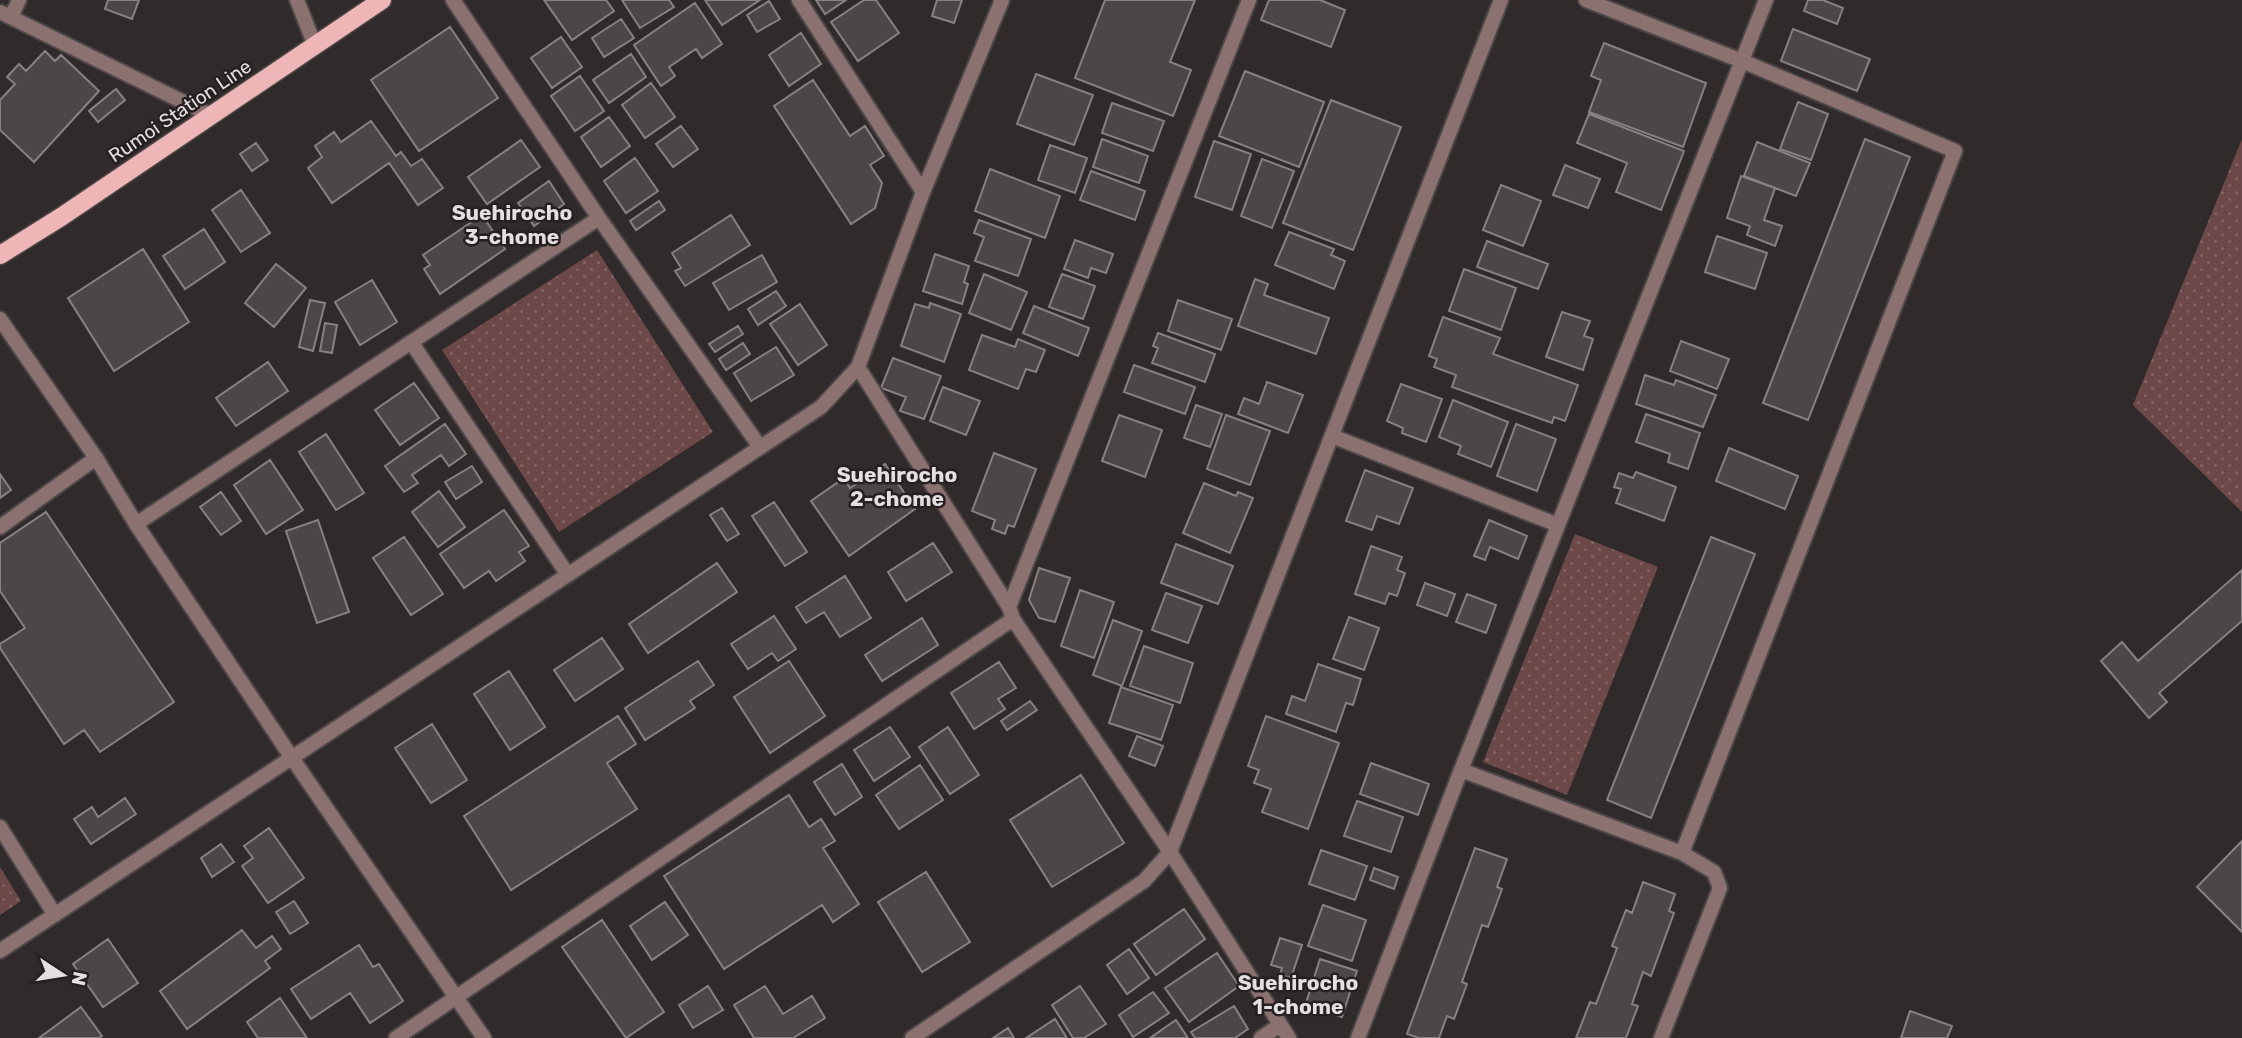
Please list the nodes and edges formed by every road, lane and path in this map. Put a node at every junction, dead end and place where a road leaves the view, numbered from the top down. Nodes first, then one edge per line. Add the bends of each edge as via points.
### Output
1 (19, 0) edge
2 (297, 0) edge
3 (382, 0) edge
4 (453, 0) edge
5 (799, 0) edge
6 (1002, 0) edge
7 (1249, 0) edge
8 (1501, 0) edge
9 (1586, 0) edge
10 (1766, 0) edge
11 (6, 15) edge
12 (315, 46) junction
13 (1742, 61) junction
14 (210, 115) junction
15 (923, 192) junction
16 (599, 218) junction
17 (0, 255) edge
18 (0, 319) edge
19 (411, 342) junction
20 (858, 366) junction
21 (1332, 436) junction
22 (760, 447) junction
23 (96, 458) junction
24 (136, 524) junction
25 (1558, 525) junction
26 (0, 527) edge
27 (568, 575) junction
28 (1011, 613) junction
29 (292, 758) junction
30 (1461, 771) junction
31 (0, 827) edge
32 (1170, 852) junction
33 (1682, 853) junction
34 (55, 915) junction
35 (0, 951) edge
36 (457, 998) junction
37 (1280, 1025) junction
38 (397, 1038) edge
39 (484, 1038) edge
40 (912, 1038) edge
41 (1261, 1038) edge
42 (1289, 1038) edge
43 (1358, 1038) edge
44 (1661, 1038) edge

1 - 11 street
2 - 12 street
3 - 12 main road, Rumoi Station Line
4 - 16 street
5 - 15 street
6 - 15 street
7 - 28 street
8 - 21 street
9 - 13 street
10 - 13 street
11 - 14 street
12 - 14 main road, Rumoi Station Line
13 - 25 street
13 - 33 street via 1955,151
14 - 17 main road, Rumoi Station Line
15 - 20 street
16 - 19 street
16 - 22 street
18 - 23 street
19 - 24 street
19 - 27 street
20 - 22 street via 821,407
20 - 28 street
21 - 25 street
21 - 32 street
22 - 27 street
23 - 24 street
23 - 26 street
24 - 29 street
25 - 30 street
27 - 29 street
28 - 32 street
28 - 36 street
29 - 34 street
29 - 36 street
30 - 33 street
30 - 43 street
31 - 34 street
32 - 37 street
32 - 40 street via 1144,881
33 - 44 street via 1714,872 1720,888
34 - 35 street
36 - 38 street
36 - 39 street
37 - 41 street
37 - 42 street

